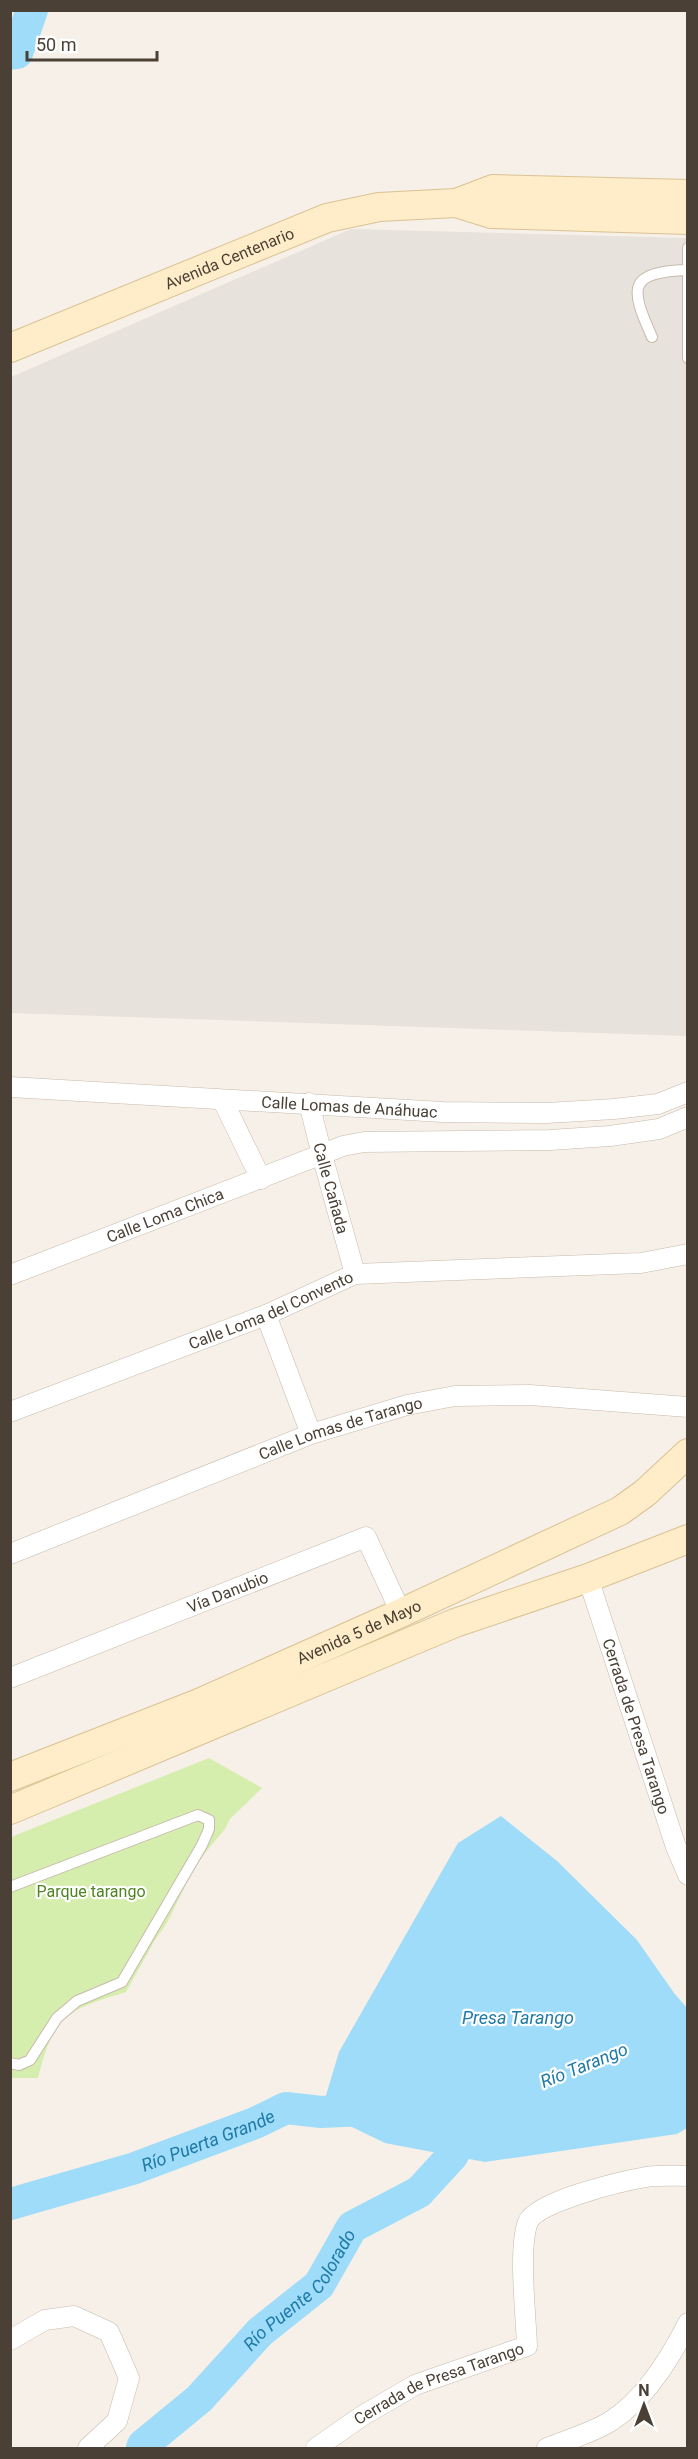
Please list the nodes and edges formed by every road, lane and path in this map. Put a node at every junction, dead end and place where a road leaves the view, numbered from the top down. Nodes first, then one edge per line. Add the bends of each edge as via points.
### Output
1 (687, 194) edge
2 (456, 203) junction
3 (687, 220) edge
4 (687, 248) edge
5 (687, 270) edge
6 (652, 337) dead end
7 (10, 348) edge
8 (687, 358) edge
9 (10, 1087) edge
10 (687, 1092) edge
11 (224, 1101) junction
12 (309, 1102) junction
13 (687, 1117) edge
14 (322, 1155) junction
15 (261, 1179) junction
16 (687, 1254) edge
17 (355, 1274) junction
18 (10, 1275) edge
19 (266, 1315) junction
20 (687, 1407) edge
21 (10, 1412) edge
22 (311, 1434) junction
23 (687, 1453) edge
24 (687, 1539) edge
25 (10, 1554) edge
26 (588, 1578) junction
27 (401, 1613) junction
28 (10, 1678) edge
29 (10, 1777) edge
30 (10, 1810) edge
31 (687, 1875) edge
32 (10, 1887) edge
33 (10, 2063) edge
34 (687, 2176) edge
35 (687, 2323) edge
36 (10, 2340) edge
37 (88, 2448) edge
38 (315, 2448) edge
39 (547, 2448) edge

1 - 2 main road, Avenida Centenario via 493,189
2 - 3 main road, Avenida Centenario via 491,214
2 - 7 main road, Avenida Centenario via 379,207 327,218
4 - 5 lane
5 - 6 lane via 651,273 637,286 636,295
5 - 8 lane
9 - 11 street, Calle Lomas de Anáhuac
10 - 12 street, Calle Lomas de Anáhuac via 658,1104 547,1113 443,1112
11 - 12 street, Calle Lomas de Anáhuac
11 - 15 street
12 - 14 street, Calle Cañada
13 - 14 street, Calle Lomas de Anáhuac via 659,1129 610,1136 364,1142
14 - 15 street, Calle Loma Chica
14 - 17 street, Calle Cañada
15 - 18 street, Calle Loma Chica
16 - 17 street, Calle Loma del Convento via 640,1263
17 - 19 street, Calle Loma del Convento
19 - 21 street, Calle Loma del Convento
19 - 22 street
20 - 22 street, Calle Lomas de Tarango via 530,1395 455,1396 407,1405
22 - 25 street, Calle Lomas de Tarango
23 - 27 main road, Avenida 5 de Mayo via 645,1493 620,1510
24 - 26 main road, Avenida 5 de Mayo
26 - 30 main road, Avenida 5 de Mayo via 455,1623
26 - 31 street, Cerrada de Presa Tarango
27 - 28 street, Vía Danubio via 366,1537
27 - 29 main road, Avenida 5 de Mayo via 198,1703
32 - 33 lane via 198,1815 209,1820 202,1845 122,1982 77,2001 57,2018 30,2060 19,2065
34 - 38 street, Cerrada de Presa Tarango via 613,2183 539,2209 529,2220 524,2237 527,2346 415,2385
35 - 39 street via 661,2370 640,2396 610,2421
36 - 37 street via 45,2320 74,2316 109,2332 129,2378 117,2421

